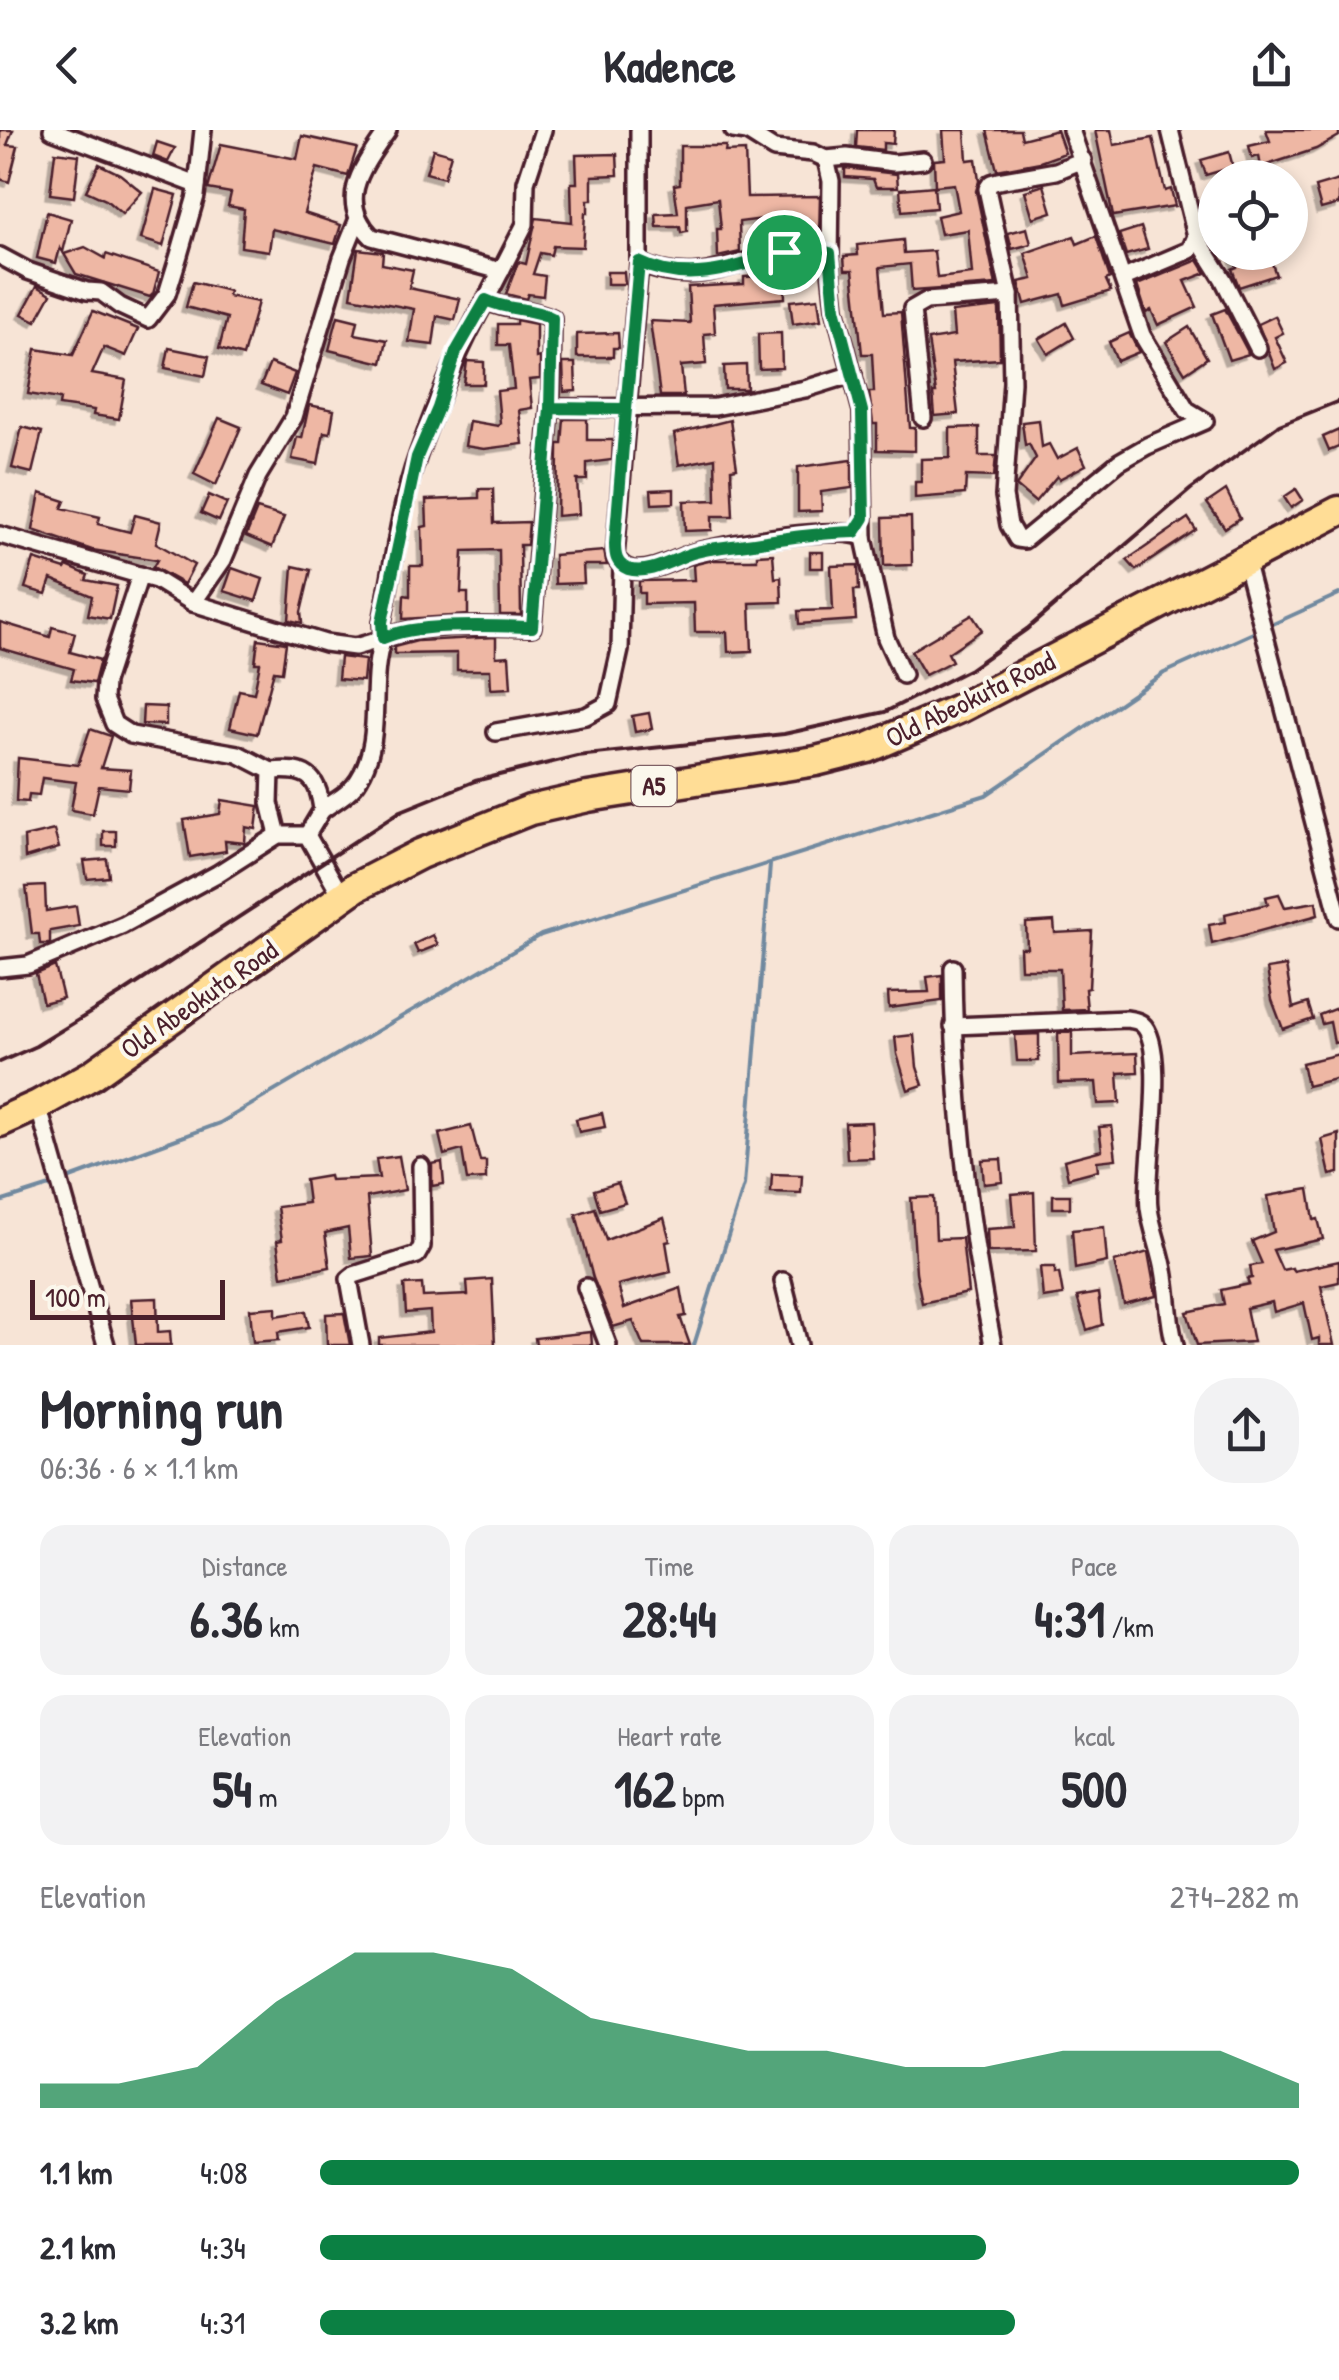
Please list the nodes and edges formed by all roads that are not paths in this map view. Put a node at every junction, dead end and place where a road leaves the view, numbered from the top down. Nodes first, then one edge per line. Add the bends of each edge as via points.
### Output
1 (52, 130) edge
2 (203, 130) edge
3 (388, 130) edge
4 (542, 130) edge
5 (639, 130) edge
6 (1071, 130) edge
7 (1170, 130) edge
8 (743, 131) edge
9 (922, 160) dead end
10 (1083, 160) junction
11 (830, 162) junction
12 (197, 185) junction
13 (357, 221) junction
14 (1196, 236) junction
15 (830, 253) junction
16 (0, 256) edge
17 (639, 262) junction
18 (501, 271) junction
19 (1124, 278) junction
20 (1010, 295) junction
21 (486, 300) junction
22 (1258, 348) dead end
23 (853, 374) junction
24 (550, 408) junction
25 (626, 409) junction
26 (924, 418) dead end
27 (1339, 511) edge
28 (861, 530) junction
29 (0, 535) edge
30 (1245, 560) junction
31 (622, 566) junction
32 (140, 575) junction
33 (193, 602) junction
34 (383, 638) junction
35 (903, 676) dead end
36 (496, 732) dead end
37 (270, 771) junction
38 (322, 810) junction
39 (306, 835) junction
40 (278, 836) junction
41 (342, 897) junction
42 (1339, 918) edge
43 (0, 968) edge
44 (952, 968) dead end
45 (953, 1026) junction
46 (38, 1106) junction
47 (0, 1122) edge
48 (421, 1166) dead end
49 (783, 1281) dead end
50 (586, 1286) dead end
51 (106, 1345) edge
52 (361, 1345) edge
53 (608, 1345) edge
54 (798, 1345) edge
55 (993, 1345) edge
56 (1175, 1345) edge

1 - 12 street
2 - 12 street
3 - 13 street via 352,200
4 - 18 street via 526,182 524,224
5 - 17 street
6 - 10 street
7 - 14 street
8 - 11 street via 774,149
9 - 11 street
10 - 19 street
10 - 20 street via 998,180 988,189
11 - 15 street
12 - 16 street via 167,294 148,319 101,292
13 - 18 street via 372,237
13 - 33 street via 294,417 258,476 223,560
14 - 19 street via 1190,250
14 - 22 street
15 - 17 street via 808,248 688,275
15 - 23 street via 835,308
17 - 25 street
18 - 21 street
19 - 20 street via 1137,323 1168,381 1187,410 1205,421 1119,462 1024,540 1008,524 1004,496
20 - 26 street via 926,301 912,309
21 - 24 street via 552,318
21 - 34 street via 456,352 417,457
23 - 25 street via 715,407
23 - 28 street via 862,411
24 - 25 street
24 - 34 street via 532,627 460,625
25 - 31 street via 615,544
27 - 30 highway, Old Abeokuta Road / A5
28 - 31 street via 702,550 656,567
28 - 35 street via 886,638
29 - 32 street
30 - 41 highway, Old Abeokuta Road / A5 via 932,722 868,748 530,810 420,854
30 - 42 street
31 - 36 street via 620,650 608,704 586,716
32 - 33 street
32 - 37 street via 105,682 114,724 131,735 238,754
33 - 34 street via 325,643 354,647
34 - 38 street via 376,657 376,719 360,778
37 - 38 street via 310,777
37 - 40 street
38 - 39 street
39 - 40 street
39 - 41 street
40 - 43 street via 124,926 28,965
41 - 46 highway, Old Abeokuta Road / A5 via 92,1075
44 - 45 street
45 - 55 street via 974,1252
45 - 56 street via 1127,1019 1146,1028 1155,1091 1149,1212
46 - 47 highway, Old Abeokuta Road / A5
46 - 51 street
48 - 52 street via 417,1255 348,1280
49 - 54 street
50 - 53 street

